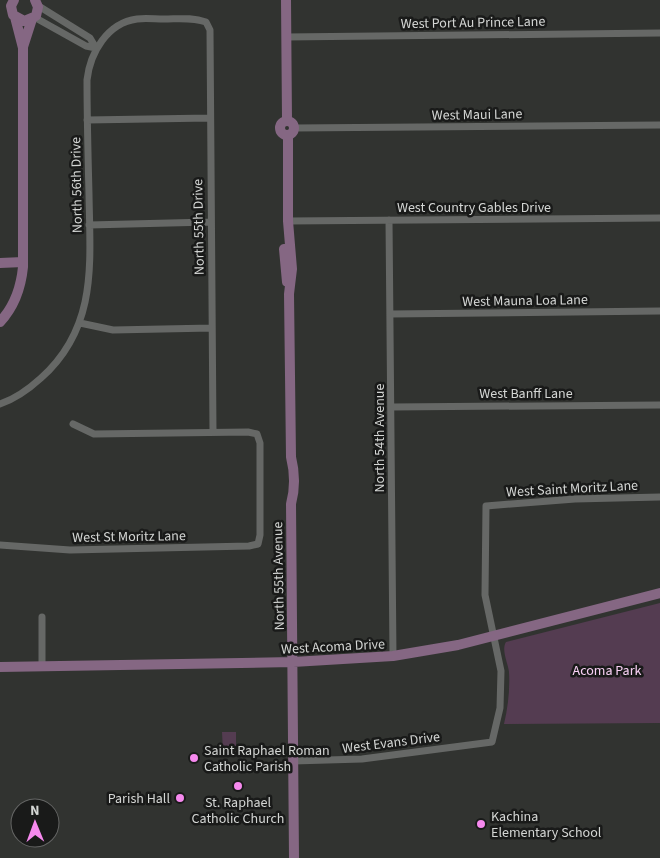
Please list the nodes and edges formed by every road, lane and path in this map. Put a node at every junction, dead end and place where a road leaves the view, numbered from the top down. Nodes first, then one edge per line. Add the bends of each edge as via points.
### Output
1 (14, 0) edge
2 (286, 0) edge
3 (36, 2) edge
4 (15, 17) junction
5 (33, 18) junction
6 (70, 26) junction
7 (660, 33) edge
8 (65, 34) junction
9 (286, 37) junction
10 (23, 48) junction
11 (96, 48) junction
12 (210, 118) junction
13 (87, 120) junction
14 (660, 125) edge
15 (291, 132) junction
16 (660, 218) edge
17 (389, 220) junction
18 (288, 221) junction
19 (210, 222) junction
20 (90, 225) junction
21 (23, 262) junction
22 (0, 263) edge
23 (660, 311) edge
24 (390, 314) junction
25 (0, 322) edge
26 (80, 323) junction
27 (212, 328) junction
28 (0, 404) edge
29 (660, 405) edge
30 (392, 407) junction
31 (73, 424) dead end
32 (213, 432) junction
33 (660, 497) edge
34 (0, 545) edge
35 (660, 593) edge
36 (42, 617) dead end
37 (493, 635) junction
38 (393, 656) junction
39 (293, 662) junction
40 (42, 666) junction
41 (0, 667) edge
42 (294, 762) junction
43 (294, 858) edge

1 - 4 street via 12,10
2 - 9 street
3 - 5 street via 38,12
3 - 6 street
4 - 5 street via 24,21
4 - 10 street
5 - 8 street
5 - 10 street
6 - 8 street
6 - 11 street via 90,38
7 - 9 street, West Port Au Prince Lane
8 - 11 street
9 - 15 street via 287,120 293,122
10 - 21 street
11 - 12 street, North 55th Drive via 119,26 135,20 195,18 206,22 210,30
11 - 13 street, North 56th Drive via 89,65
12 - 13 street
12 - 19 street, North 55th Drive
13 - 20 street, North 56th Drive
14 - 15 street, West Maui Lane
15 - 18 street, North 55th Avenue
16 - 17 street, West Country Gables Drive
17 - 18 street, West Country Gables Drive
17 - 24 street, North 54th Avenue
18 - 39 street, North 55th Avenue via 284,241 289,294 291,457 294,468 291,504
19 - 20 street
19 - 27 street, North 55th Drive
20 - 26 street, North 56th Drive via 89,283
21 - 22 street
21 - 25 street via 21,282 8,313
23 - 24 street, West Mauna Loa Lane
24 - 30 street, North 54th Avenue
26 - 27 street via 113,330
26 - 28 street via 54,367 32,386
27 - 32 street, North 55th Drive
29 - 30 street, West Banff Lane
30 - 38 street, North 54th Avenue
31 - 32 street via 94,434
32 - 34 street, West St Moritz Lane via 257,434 260,452 258,544 70,550
33 - 37 street, West Saint Moritz Lane via 486,506 484,595
35 - 37 street, West Acoma Drive
36 - 40 street
37 - 38 street, West Acoma Drive via 458,645
37 - 42 street, West Evans Drive via 501,670 500,708 492,742 362,759
38 - 39 street, West Acoma Drive
39 - 40 street, West Acoma Drive
39 - 42 street, North 55th Avenue
40 - 41 street, West Acoma Drive
42 - 43 street, North 55th Avenue

